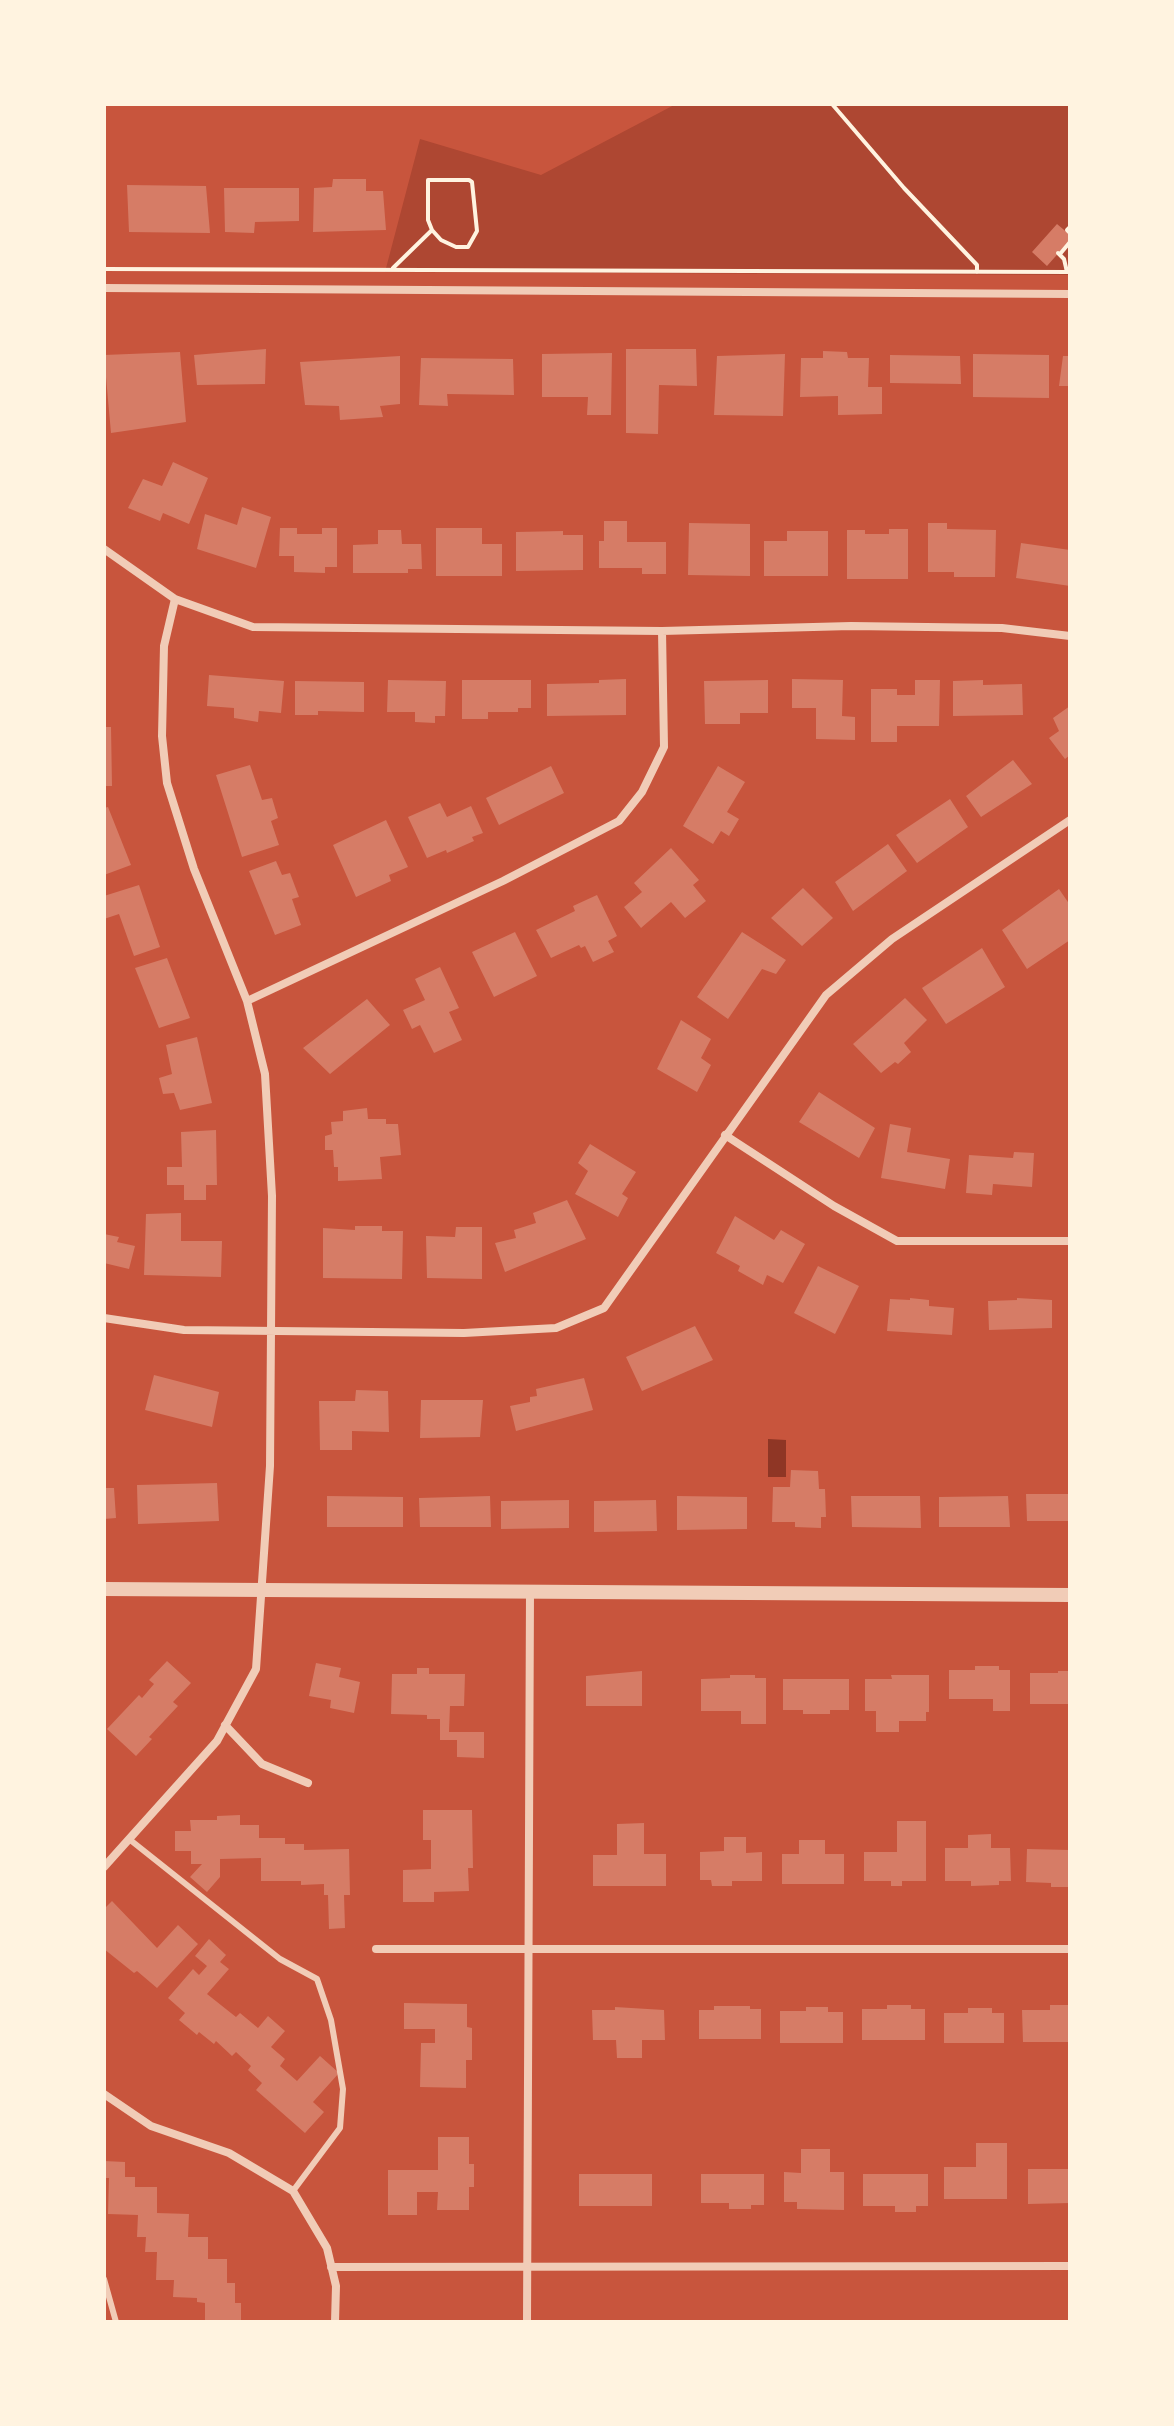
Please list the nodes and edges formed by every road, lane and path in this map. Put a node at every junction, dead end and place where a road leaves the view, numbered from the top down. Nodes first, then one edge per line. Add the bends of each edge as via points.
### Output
1 (832, 104) edge
2 (432, 230) junction
3 (1070, 242) edge
4 (104, 269) edge
5 (391, 269) junction
6 (977, 272) junction
7 (1068, 272) edge
8 (104, 288) edge
9 (1070, 294) edge
10 (104, 549) edge
11 (175, 599) junction
12 (662, 631) junction
13 (1070, 636) edge
14 (1070, 820) edge
15 (247, 1001) junction
16 (725, 1135) junction
17 (1070, 1241) edge
18 (107, 1318) edge
19 (271, 1331) junction
20 (104, 1589) edge
21 (261, 1591) junction
22 (530, 1592) junction
23 (1070, 1595) edge
24 (225, 1725) junction
25 (308, 1783) dead end
26 (129, 1839) junction
27 (104, 1867) edge
28 (376, 1949) dead end
29 (531, 1949) junction
30 (1070, 1949) edge
31 (104, 2094) edge
32 (293, 2191) junction
33 (1070, 2266) edge
34 (331, 2267) junction
35 (526, 2267) junction
36 (104, 2279) edge
37 (116, 2322) edge
38 (335, 2322) edge
39 (527, 2322) edge

1 - 6 path via 977,265
2 - 2 path via 428,180 472,182 477,231 468,247 441,240
2 - 5 path
3 - 7 path via 1059,254
4 - 5 path
5 - 6 path
6 - 7 path
8 - 9 street
10 - 11 street
11 - 12 street via 253,627
11 - 15 street via 164,646 167,783 194,869
12 - 13 street via 851,626 987,628
12 - 15 street via 664,747 642,792 619,821
14 - 16 street via 892,939 826,995
15 - 19 street via 265,1074 272,1196
16 - 17 street via 897,1241
16 - 19 street via 604,1308 556,1328 464,1333
18 - 19 street via 184,1330
19 - 21 street via 270,1466
20 - 21 street
21 - 22 street
21 - 24 street via 256,1669
22 - 23 street
22 - 29 street
24 - 25 street via 262,1764
24 - 26 street via 217,1741
26 - 27 street
26 - 32 lane via 280,1959 317,1979 331,2020 343,2089 340,2128
28 - 29 street
29 - 30 street
29 - 35 street
31 - 32 street via 151,2126 229,2153
32 - 34 street via 327,2248
33 - 35 street
34 - 35 street
34 - 38 street
35 - 39 street
36 - 37 lane

